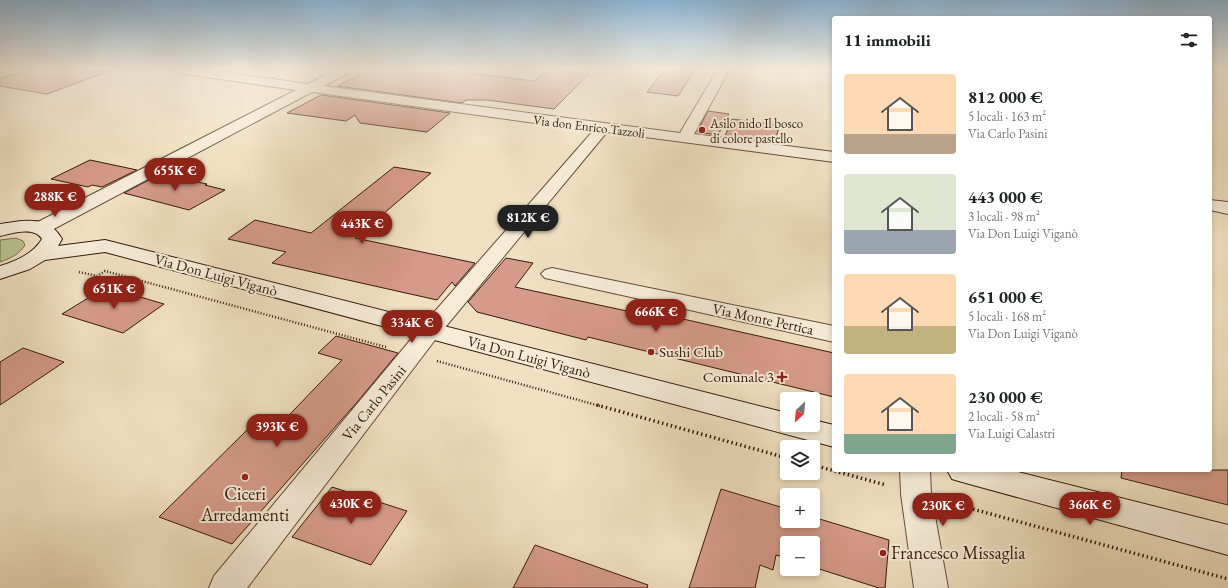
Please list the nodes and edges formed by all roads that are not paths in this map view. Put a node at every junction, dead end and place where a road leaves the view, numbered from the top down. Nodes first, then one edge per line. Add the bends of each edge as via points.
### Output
1 (296, 96) edge
2 (370, 96) edge
3 (708, 96) edge
4 (603, 128) junction
5 (684, 138) junction
6 (832, 157) edge
7 (1212, 205) edge
8 (1228, 208) edge
9 (42, 228) junction
10 (0, 230) edge
11 (38, 255) junction
12 (0, 273) edge
13 (552, 274) dead end
14 (430, 331) junction
15 (832, 334) edge
16 (780, 422) edge
17 (819, 432) edge
18 (832, 435) edge
19 (970, 472) edge
20 (916, 482) edge
21 (1228, 540) edge
22 (226, 588) edge
23 (931, 588) edge

1 - 9 street
2 - 4 street, Via don Enrico Tazzoli
3 - 5 street
4 - 5 street, Via don Enrico Tazzoli
4 - 14 street, Via Carlo Pasini
5 - 6 street, Via don Enrico Tazzoli
7 - 8 street
9 - 10 street
9 - 11 street, Via Don Luigi Viganò via 52,239
11 - 12 street, Via Don Luigi Viganò
11 - 14 street, Via Don Luigi Viganò via 105,246
13 - 15 street, Via Monte Pertica
14 - 16 street, Via Don Luigi Viganò
14 - 22 street, Via Carlo Pasini
17 - 18 street
19 - 21 street
20 - 23 street

